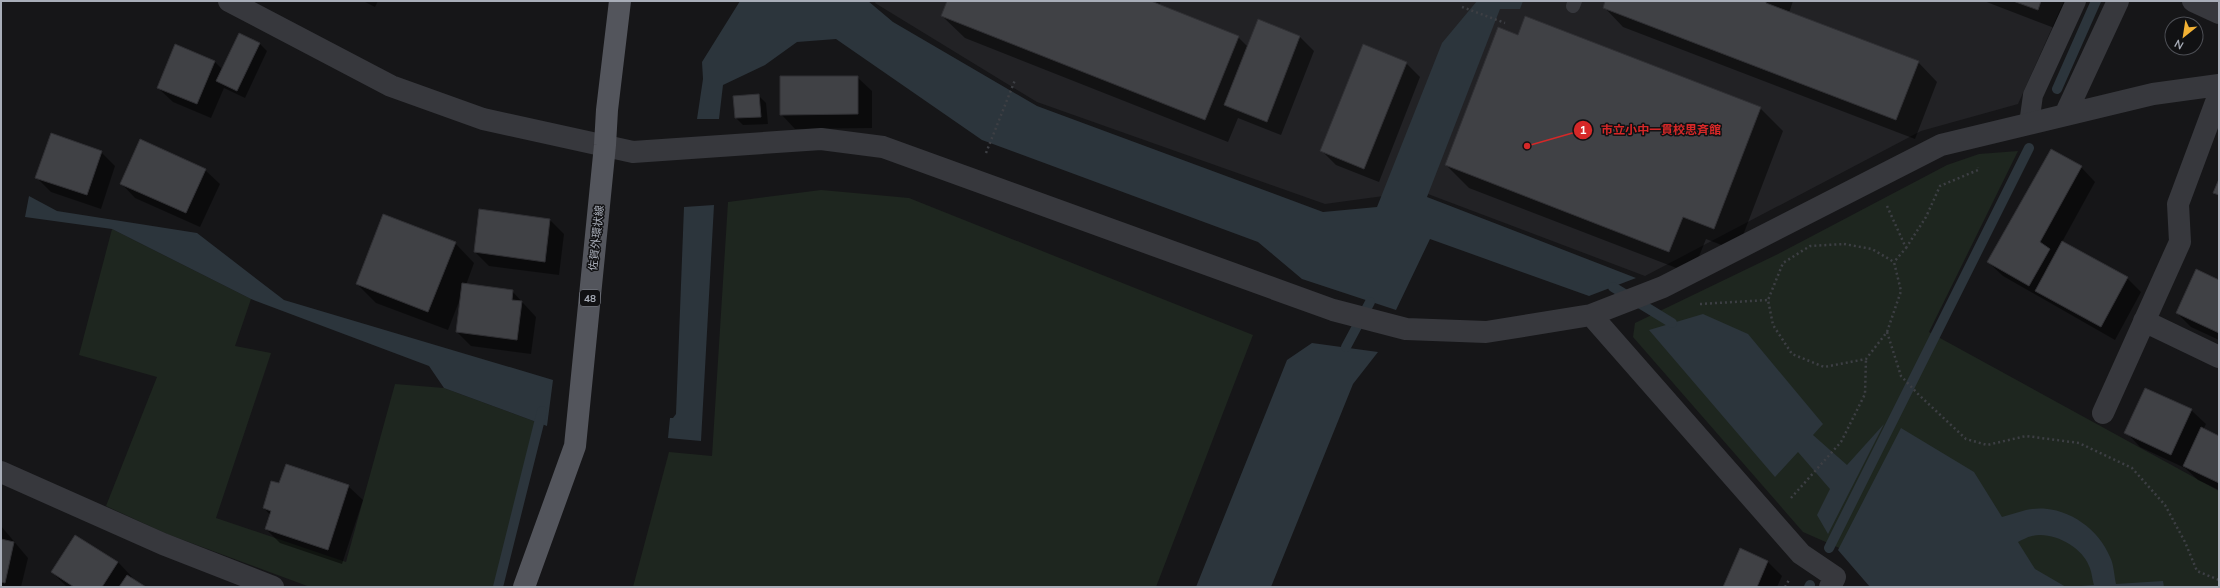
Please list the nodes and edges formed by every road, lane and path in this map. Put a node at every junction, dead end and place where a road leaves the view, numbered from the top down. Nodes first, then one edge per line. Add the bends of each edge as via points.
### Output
1 (229, 1) edge
2 (620, 1) edge
3 (2076, 1) edge
4 (2118, 1) edge
5 (2193, 1) edge
6 (1462, 7) dead end
7 (2219, 13) edge
8 (1505, 23) dead end
9 (1015, 80) dead end
10 (2219, 85) edge
11 (2219, 94) edge
12 (2065, 115) junction
13 (2028, 124) junction
14 (1980, 136) junction
15 (605, 145) junction
16 (985, 155) dead end
17 (1875, 179) junction
18 (1906, 248) junction
19 (1894, 262) junction
20 (1768, 300) junction
21 (1698, 304) dead end
22 (1599, 312) junction
23 (2144, 321) junction
24 (1887, 332) junction
25 (2219, 356) edge
26 (1866, 359) junction
27 (2103, 413) dead end
28 (1, 472) edge
29 (1772, 521) junction
30 (2219, 580) edge
31 (273, 587) edge
32 (524, 587) edge
33 (1830, 587) edge

1 - 15 street via 391,86 483,119
2 - 15 main road, 佐賀外環状線 / 48
3 - 13 street via 2033,95
4 - 12 street
5 - 7 street
6 - 8 path
9 - 16 path
10 - 12 street via 2153,94
11 - 23 street via 2178,204 2180,242
12 - 13 street
13 - 14 street
14 - 17 street via 1941,145
14 - 18 path via 1978,170 1940,186 1926,217
15 - 22 street via 633,152 821,139 883,147 1333,310 1406,329 1486,332
15 - 32 main road, 佐賀外環状線 / 48 via 574,446
17 - 18 path
17 - 22 street via 1663,286
18 - 19 path
19 - 20 path via 1872,249 1844,244 1810,246 1783,263
19 - 24 path via 1901,291
20 - 21 path
20 - 26 path via 1773,325 1792,354 1824,367
22 - 29 street
23 - 25 street
23 - 27 street
24 - 26 path
24 - 30 path via 1902,376 1918,395 1966,438 1987,446 2026,436 2079,442 2132,468 2165,505 2197,570
26 - 29 path via 1865,394 1840,442
28 - 31 street via 162,544
29 - 33 street via 1801,554 1835,577

